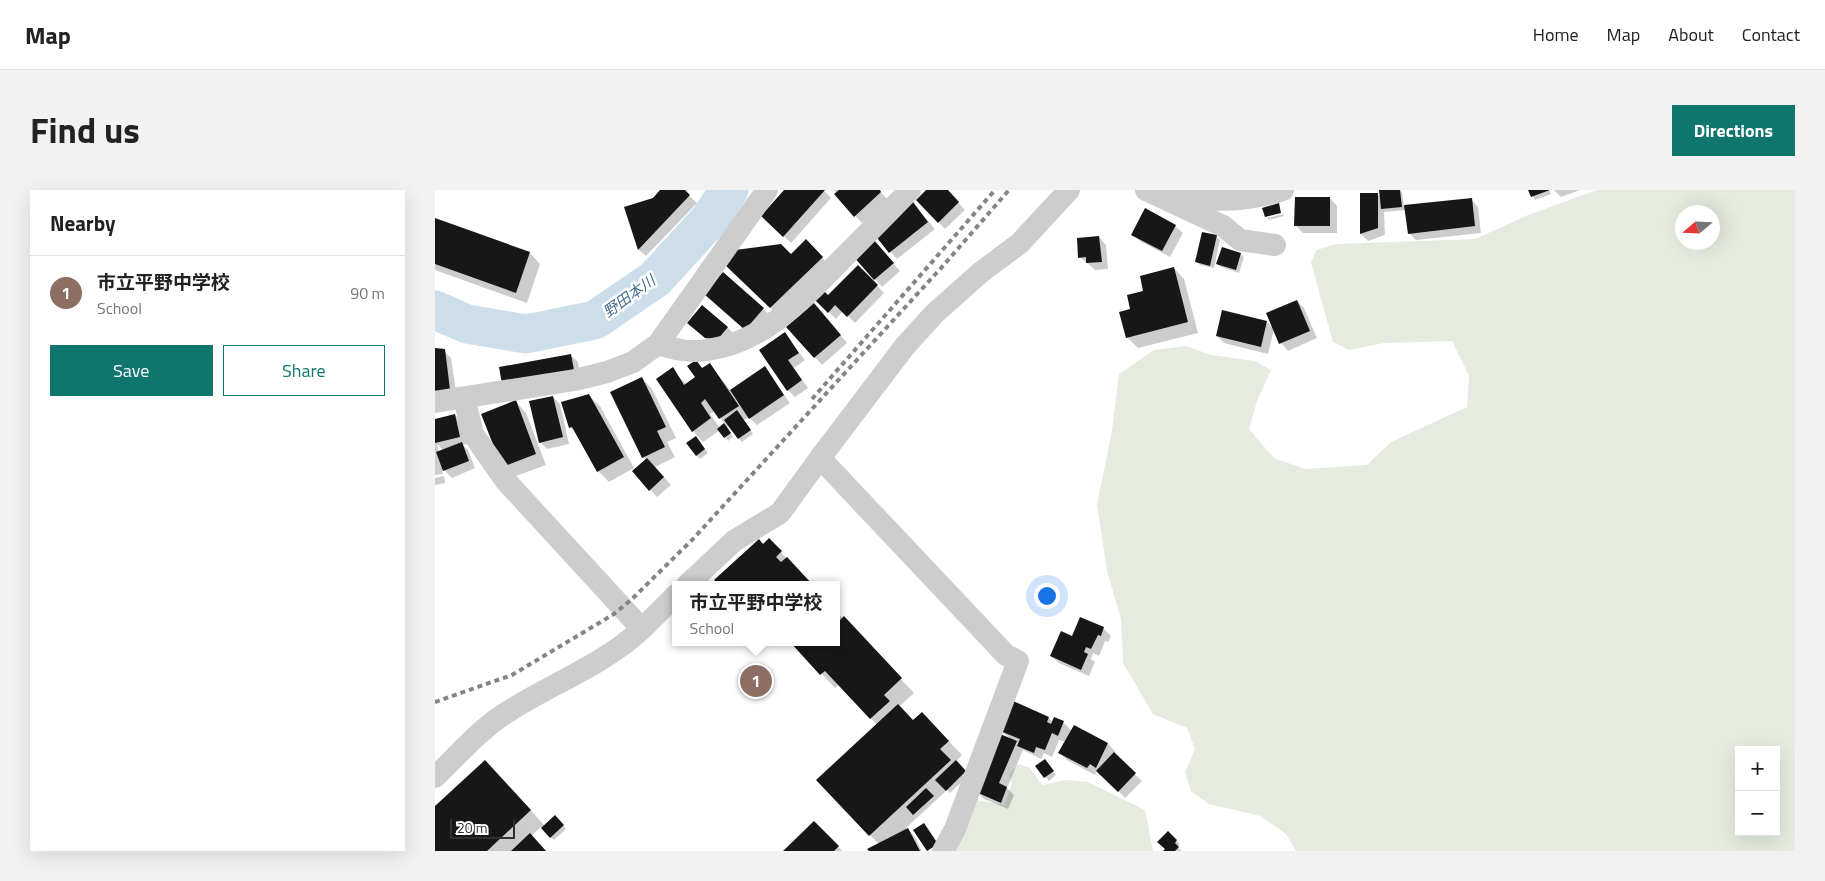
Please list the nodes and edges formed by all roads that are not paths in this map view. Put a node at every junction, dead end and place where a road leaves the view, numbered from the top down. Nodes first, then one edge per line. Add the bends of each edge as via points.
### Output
1 (767, 190) edge
2 (910, 190) edge
3 (1069, 190) edge
4 (1146, 190) edge
5 (1166, 190) edge
6 (1283, 190) edge
7 (1275, 245) dead end
8 (658, 344) junction
9 (464, 398) junction
10 (435, 402) edge
11 (820, 458) junction
12 (691, 581) edge
13 (672, 599) edge
14 (642, 629) junction
15 (435, 777) edge
16 (943, 851) edge

1 - 8 street
2 - 8 street via 796,306 769,325 739,341 707,350 680,351
3 - 11 street via 1019,243 934,314 905,346
4 - 7 street via 1223,226 1240,240
5 - 6 street via 1221,201 1254,199
8 - 9 street via 633,362 607,372
9 - 10 street
9 - 14 street via 473,434 505,480
11 - 12 street via 780,513 734,541
11 - 16 street via 1006,655 1018,661 955,829
13 - 14 street
14 - 15 street via 624,645 509,711

